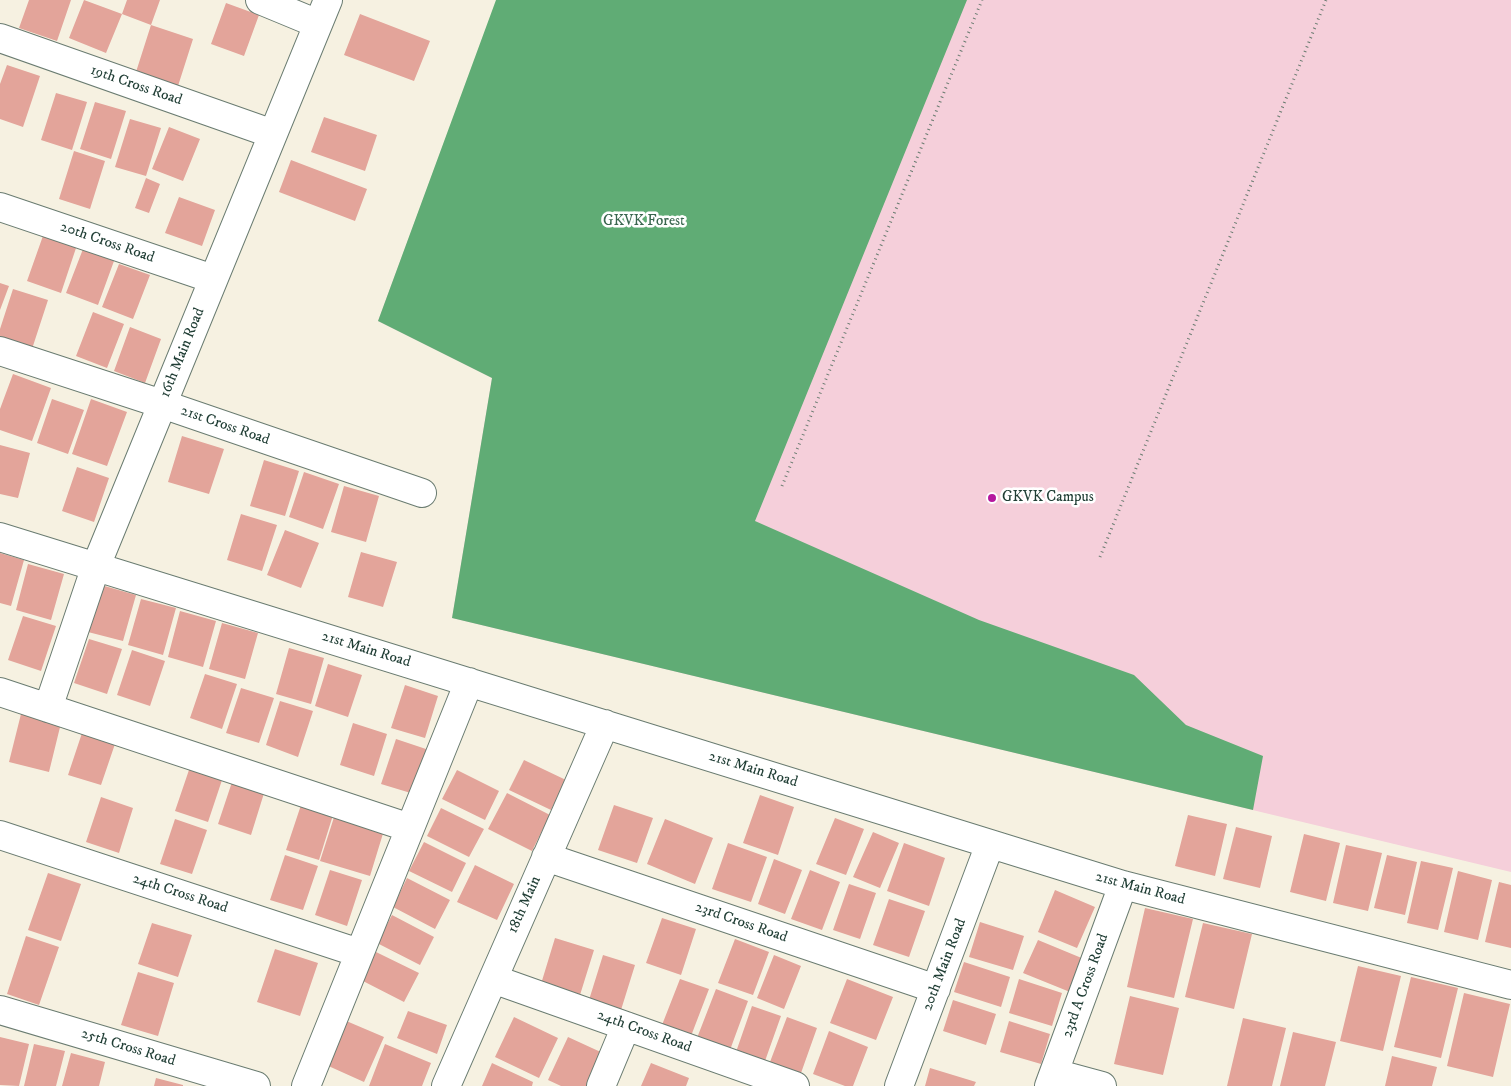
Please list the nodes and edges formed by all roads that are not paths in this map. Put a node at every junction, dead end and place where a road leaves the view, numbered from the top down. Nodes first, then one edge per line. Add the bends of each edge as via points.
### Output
1 (260, 0) edge
2 (323, 12) edge
3 (0, 38) edge
4 (273, 134) junction
5 (0, 208) edge
6 (213, 279) junction
7 (0, 351) edge
8 (162, 404) junction
9 (422, 493) dead end
10 (0, 537) edge
11 (96, 566) junction
12 (468, 682) junction
13 (0, 692) edge
14 (48, 708) junction
15 (605, 724) junction
16 (410, 828) junction
17 (0, 835) edge
18 (990, 844) junction
19 (546, 857) junction
20 (1123, 885) junction
21 (359, 954) junction
22 (493, 978) junction
23 (1511, 985) edge
24 (936, 989) junction
25 (0, 1010) edge
26 (626, 1026) junction
27 (1052, 1080) edge
28 (256, 1086) edge
29 (306, 1086) edge
30 (446, 1086) edge
31 (601, 1086) edge
32 (795, 1086) edge
33 (899, 1086) edge
34 (1102, 1086) edge

1 - 2 street
2 - 4 street, 16th Main Road
3 - 4 street, 19th Cross Road
4 - 6 street, 16th Main Road
5 - 6 street, 20th Cross Road
6 - 8 street, 16th Main Road
7 - 8 street, 21st Cross Road
8 - 9 street, 21st Cross Road
8 - 11 street, 16th Main Road
10 - 11 street, 21st Main Road
11 - 12 street, 21st Main Road
11 - 14 street, 16th Main Road
12 - 15 street, 21st Main Road
12 - 16 street
13 - 14 street
14 - 16 street
15 - 18 street, 21st Main Road
15 - 19 street, 18th Main
16 - 21 street
17 - 21 street, 24th Cross Road
18 - 20 street, 21st Main Road
18 - 24 street, 20th Main Road
19 - 22 street, 18th Main
19 - 24 street, 23rd Cross Road
20 - 23 street, 21st Main Road
20 - 27 street, 23rd A Cross Road
21 - 29 street
22 - 26 street, 24th Cross Road
22 - 30 street, 18th Main
24 - 33 street, 20th Main Road
25 - 28 street, 25th Cross Road
26 - 31 street
26 - 32 street, 24th Cross Road
27 - 34 street

